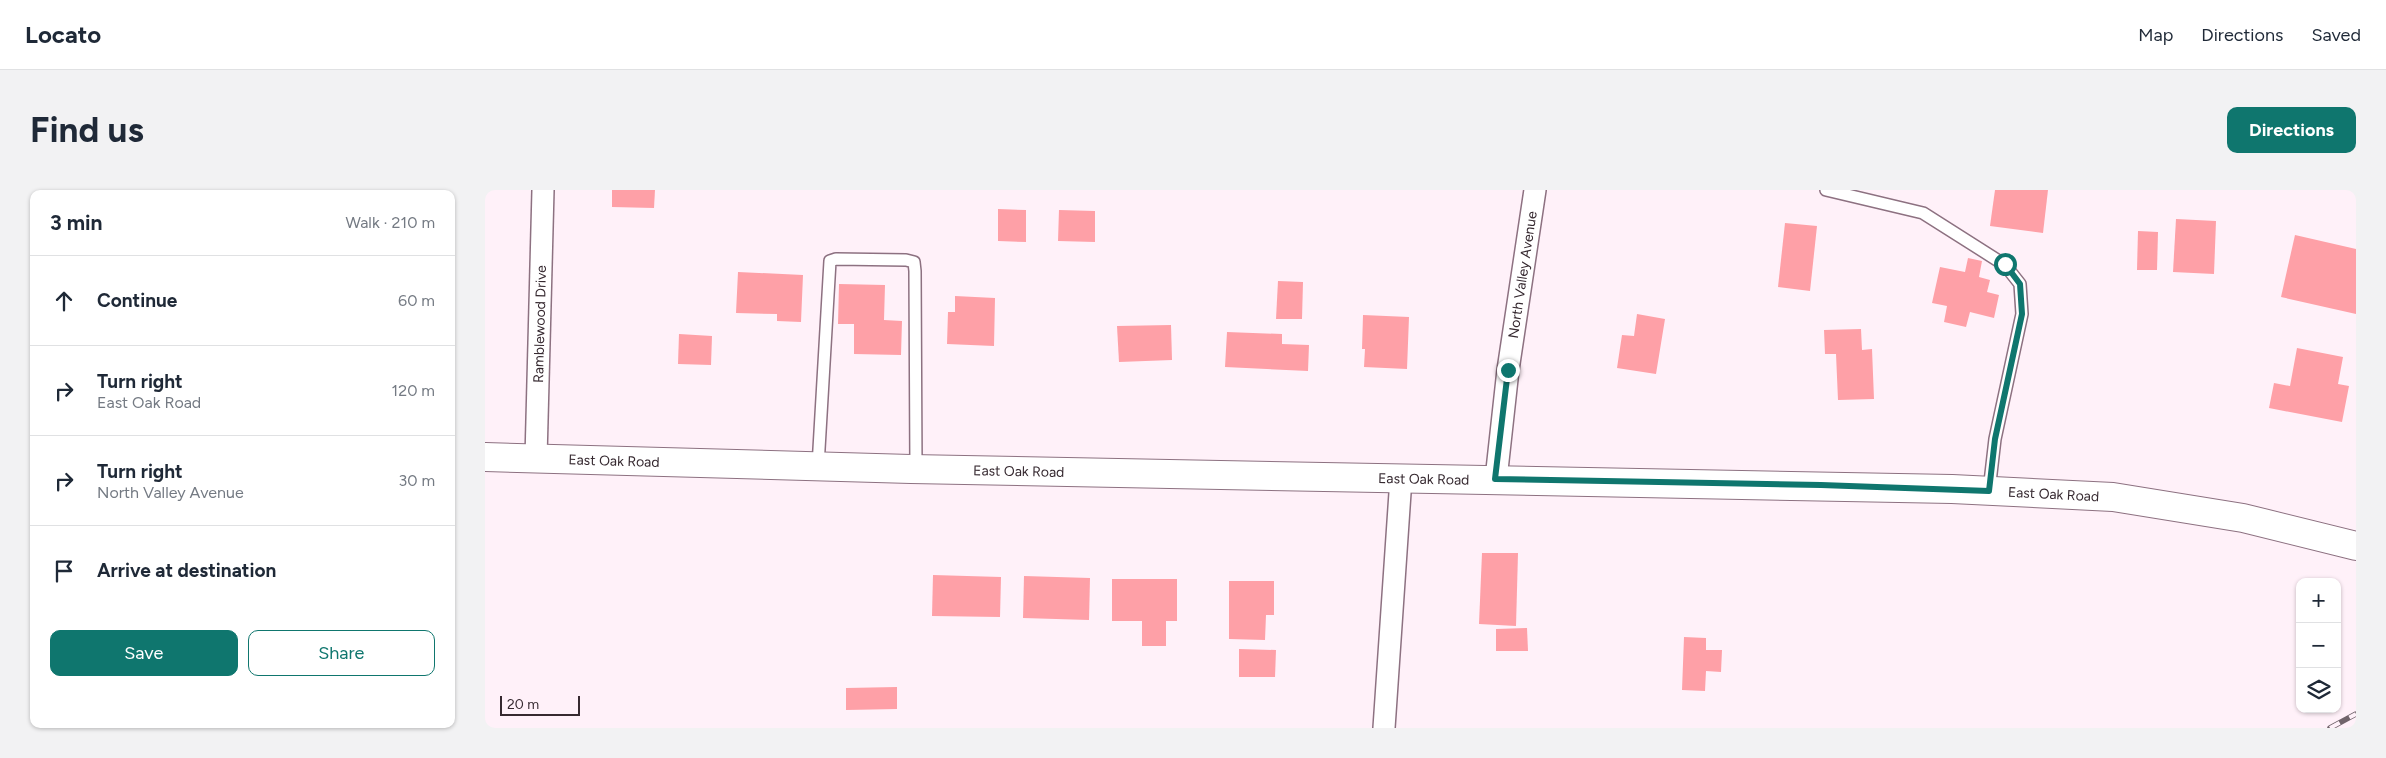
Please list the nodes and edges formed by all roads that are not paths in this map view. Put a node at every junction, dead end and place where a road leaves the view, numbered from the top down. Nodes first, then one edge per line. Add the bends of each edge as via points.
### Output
1 (543, 190) edge
2 (1535, 190) edge
3 (1826, 190) edge
4 (485, 457) edge
5 (536, 458) junction
6 (818, 466) junction
7 (916, 469) junction
8 (1401, 478) junction
9 (1495, 479) junction
10 (1989, 491) junction
11 (2356, 546) edge
12 (1384, 728) edge

1 - 5 street, Ramblewood Drive
2 - 9 street, North Valley Avenue
3 - 10 lane via 1923,213 2005,264 2020,284 2022,314 1995,439
4 - 5 street, East Oak Road
5 - 6 street, East Oak Road
6 - 7 street, East Oak Road
6 - 7 lane via 830,260 906,260 914,262 915,271
7 - 8 street, East Oak Road
8 - 9 street, East Oak Road
8 - 12 street
9 - 10 street, East Oak Road
10 - 11 street, East Oak Road via 2113,498 2243,518

